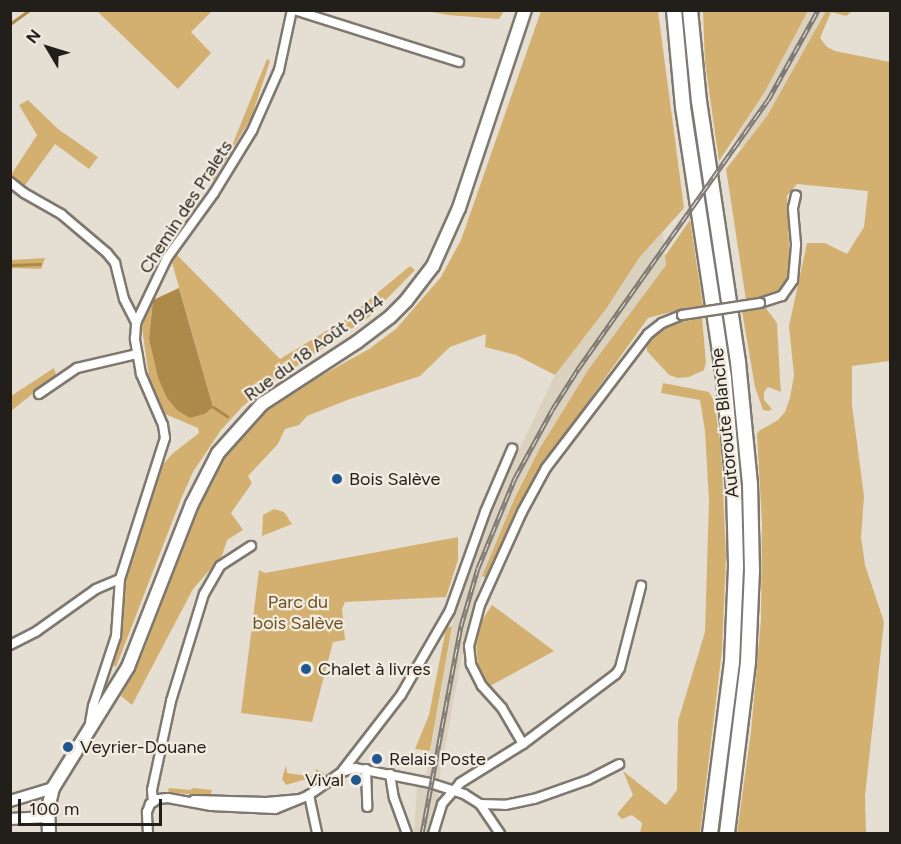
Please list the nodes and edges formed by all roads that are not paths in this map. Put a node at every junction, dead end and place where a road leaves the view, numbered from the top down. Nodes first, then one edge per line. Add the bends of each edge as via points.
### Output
1 (293, 10) edge
2 (525, 10) edge
3 (674, 10) edge
4 (690, 10) edge
5 (459, 62) dead end
6 (10, 182) edge
7 (796, 195) dead end
8 (136, 323) junction
9 (137, 354) junction
10 (39, 394) dead end
11 (512, 449) dead end
12 (251, 546) dead end
13 (120, 579) junction
14 (641, 586) dead end
15 (10, 645) edge
16 (89, 732) junction
17 (523, 744) junction
18 (619, 764) dead end
19 (366, 769) junction
20 (342, 771) junction
21 (390, 774) junction
22 (452, 792) junction
23 (51, 793) junction
24 (305, 797) junction
25 (10, 801) edge
26 (153, 802) junction
27 (480, 804) junction
28 (367, 807) dead end
29 (48, 817) junction
30 (10, 819) edge
31 (49, 834) edge
32 (148, 834) edge
33 (316, 834) edge
34 (407, 834) edge
35 (433, 834) edge
36 (500, 834) edge
37 (710, 834) edge
38 (727, 834) edge

1 - 5 street
1 - 8 street, Chemin des Pralets via 279,70 252,131 214,193 171,251
2 - 16 main road, Rue du 18 Août 1944 via 459,208 433,266 390,317 262,404 218,453 192,504 128,667
3 - 37 highway, Autoroute Blanche via 683,107 724,379 734,498 732,662
4 - 38 highway, Autoroute Blanche via 699,101 745,421 751,504 748,662
6 - 8 street via 62,214 107,253 115,263 124,299
7 - 17 street, bridge via 793,280 782,296 682,315 666,320 648,334 546,468 522,512 480,606 469,646 471,664 482,686 502,708
8 - 9 street, Chemin des Pralets
9 - 10 street via 77,368
9 - 13 street, Chemin des Pralets via 165,438
11 - 20 street via 484,512 450,610 402,694
12 - 26 street via 220,566 204,594 171,701 152,790
13 - 15 street via 96,589 37,631
13 - 16 street, Chemin des Pralets via 116,636 93,706
14 - 17 street via 616,674
16 - 23 main road, Rue du 18 Août 1944
17 - 22 street via 466,778
18 - 27 street via 534,799 505,805
19 - 20 street
19 - 21 street
19 - 28 street
20 - 24 street
21 - 22 street
21 - 34 street
22 - 27 street
22 - 35 street via 439,810
23 - 25 main road
23 - 29 main road
24 - 26 street via 284,807 266,809 211,806 164,797
24 - 33 street
26 - 32 street via 147,812
27 - 36 street
29 - 30 main road
29 - 31 main road

